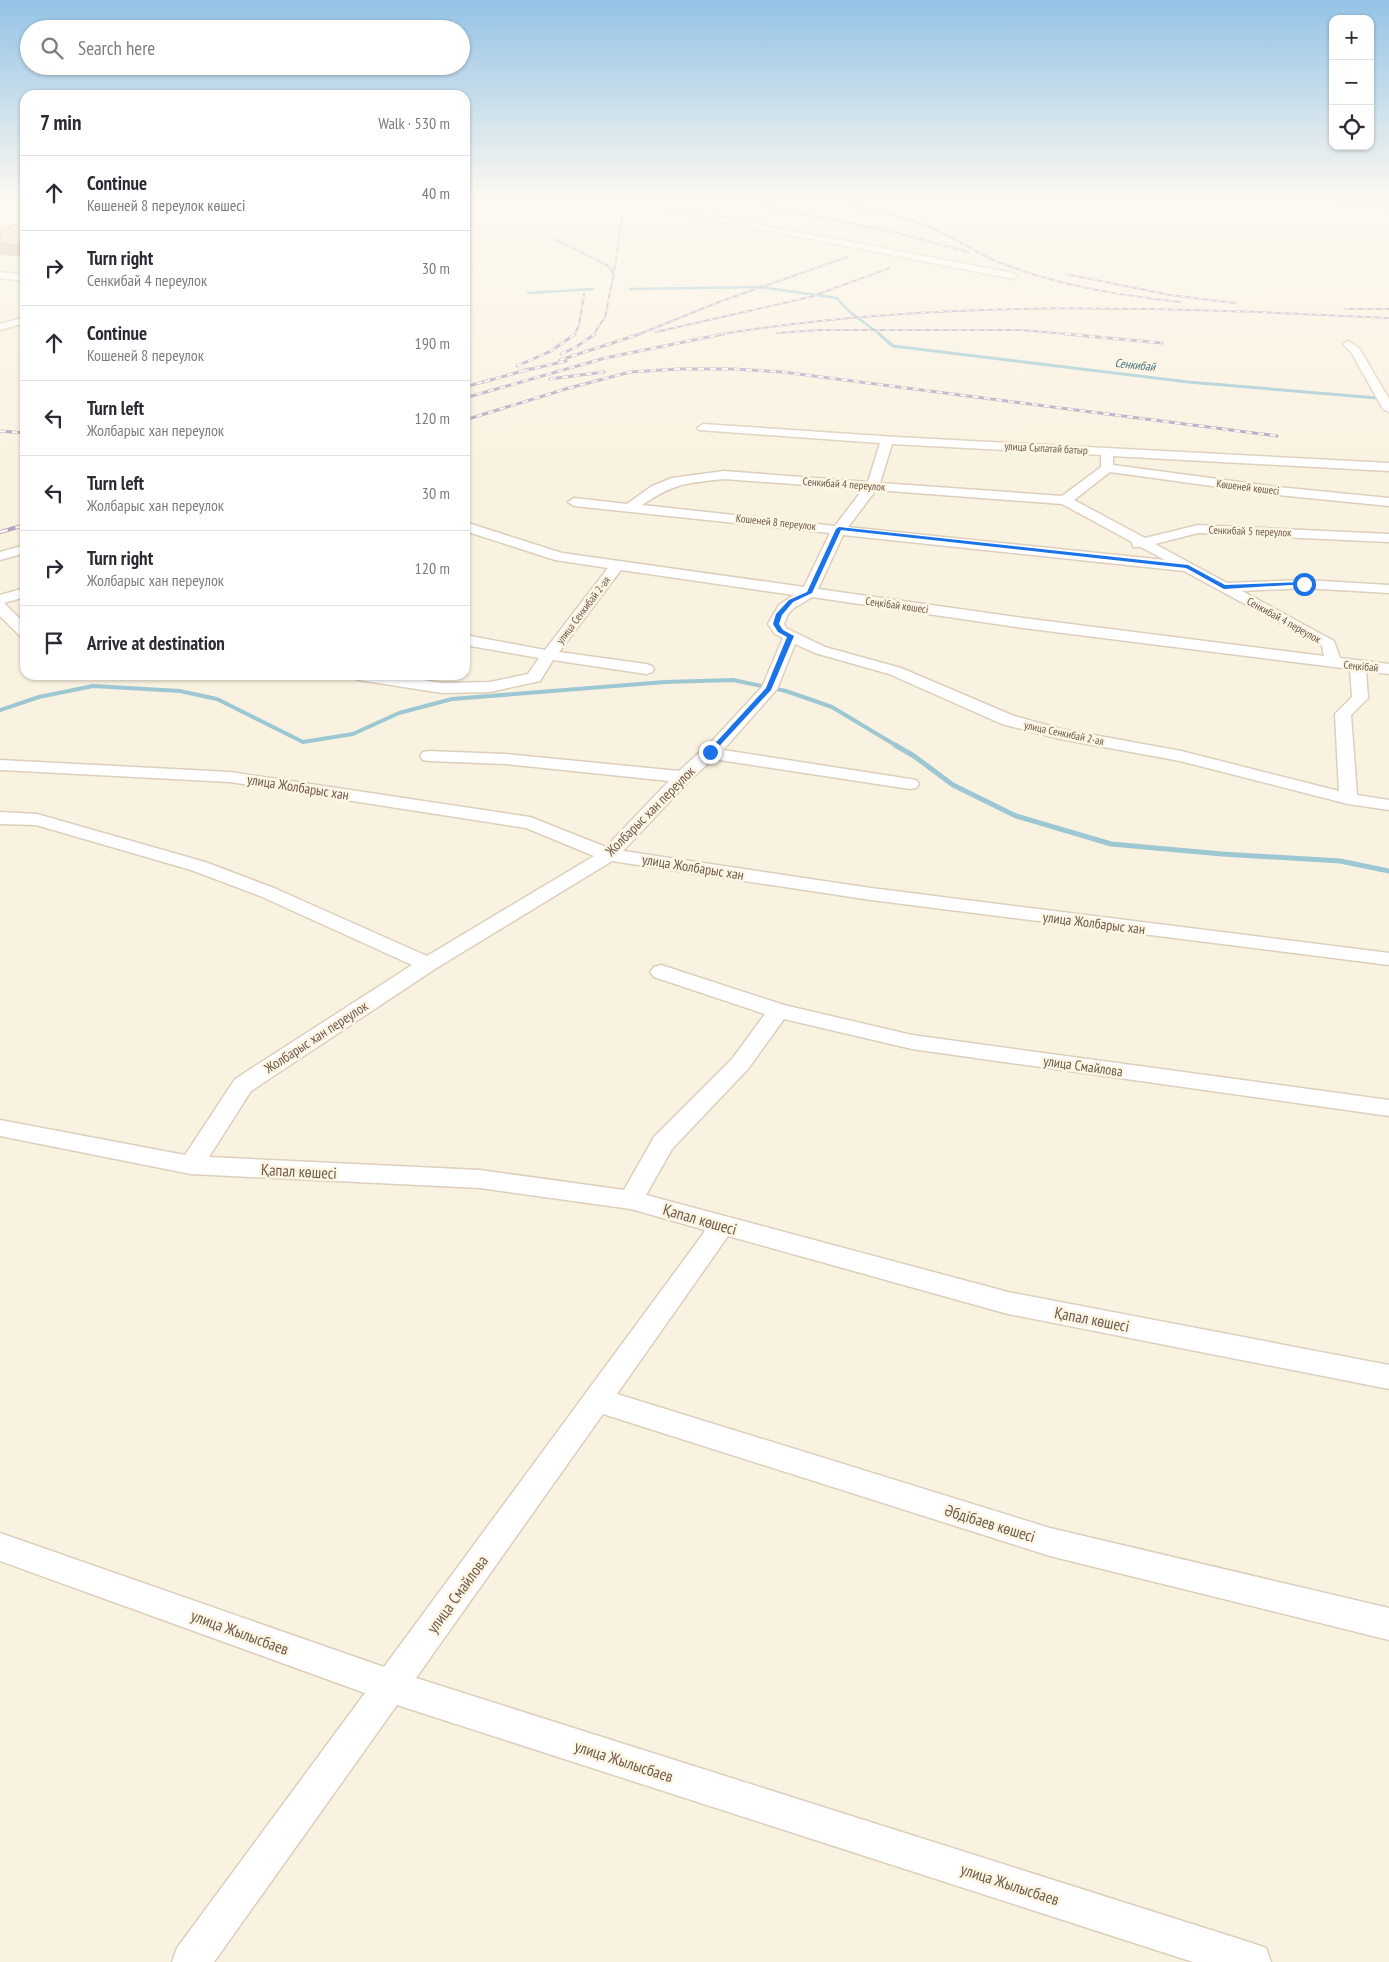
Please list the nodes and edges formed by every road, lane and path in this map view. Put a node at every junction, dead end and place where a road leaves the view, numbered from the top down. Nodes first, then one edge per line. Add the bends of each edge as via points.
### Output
1 (20, 321) edge
2 (0, 327) edge
3 (1348, 344) dead end
4 (1389, 409) edge
5 (703, 428) dead end
6 (887, 440) junction
7 (1107, 451) junction
8 (1107, 468) junction
9 (1389, 468) edge
10 (873, 485) junction
11 (1065, 500) junction
12 (574, 502) dead end
13 (1389, 502) edge
14 (630, 507) junction
15 (470, 528) edge
16 (839, 529) junction
17 (1389, 538) edge
18 (1144, 543) junction
19 (20, 550) edge
20 (0, 556) edge
21 (1084, 556) junction
22 (618, 565) junction
23 (1188, 567) junction
24 (1224, 587) junction
25 (1389, 590) edge
26 (809, 593) junction
27 (20, 594) edge
28 (0, 600) edge
29 (0, 607) edge
30 (20, 628) edge
31 (791, 636) junction
32 (470, 641) edge
33 (549, 655) junction
34 (1333, 663) junction
35 (1358, 666) junction
36 (646, 669) dead end
37 (1389, 669) edge
38 (392, 680) edge
39 (710, 752) junction
40 (429, 756) dead end
41 (2, 765) dead end
42 (682, 778) junction
43 (910, 784) dead end
44 (1348, 799) junction
45 (1389, 805) edge
46 (0, 818) edge
47 (609, 855) junction
48 (1389, 959) edge
49 (428, 964) junction
50 (661, 972) dead end
51 (779, 1010) junction
52 (1389, 1108) edge
53 (0, 1128) edge
54 (191, 1165) junction
55 (631, 1200) junction
56 (721, 1225) junction
57 (1389, 1377) edge
58 (597, 1400) junction
59 (0, 1547) edge
60 (1389, 1624) edge
61 (390, 1686) junction
62 (191, 1962) edge
63 (1252, 1962) edge

1 - 2 street
3 - 4 street
5 - 6 street, улица Сыпатай батыр
6 - 7 street, улица Сыпатай батыр
6 - 10 street
7 - 8 street
7 - 9 street, улица Сыпатай батыр
8 - 11 street
8 - 13 street, Көшеней көшесі
10 - 11 street, Сенкибай 4 переулок
10 - 14 street, Сенкибай 4 переулок via 724,475 676,481
10 - 16 street
11 - 18 street, Сенкибай 4 переулок
12 - 14 street, Кошеней 8 переулок
14 - 16 street, Кошеней 8 переулок
15 - 22 street, Сеңкібай көшесі via 560,557
16 - 21 street, Кошеней 8 переулок
16 - 26 street
17 - 18 street, Сенкибай 5 переулок via 1198,529
18 - 21 street, Сенкибай 5 переулок
18 - 23 street, Сенкибай 4 переулок
19 - 20 street
21 - 23 street, Кошеней 8 переулок
22 - 26 street, Сеңкібай көшесі
22 - 33 street, улица Сенкибай 2-ая
23 - 24 street, Сенкибай 4 переулок
24 - 25 street via 1304,584
24 - 34 street, Сенкибай 4 переулок via 1329,644
26 - 31 street via 791,601 779,614 776,624 780,631
26 - 34 street, Сеңкібай көшесі
27 - 28 street
29 - 30 street
31 - 39 street, Жолбарыс хан переулок via 769,689
31 - 44 street, улица Сенкибай 2-ая via 820,650 895,672 1008,720 1060,734 1181,756
32 - 33 street, улица Сенкибай 2-ая
33 - 36 street, улица Сенкибай 2-ая
33 - 38 street, улица Сенкибай 2-ая via 534,678 490,687 442,688
34 - 35 street, Сеңкібай
35 - 37 street, Сеңкібай
35 - 44 street via 1360,698 1343,714
39 - 42 street, Жолбарыс хан переулок
39 - 43 street
40 - 42 street via 505,759
41 - 47 street, улица Жолбарыс хан via 240,778 530,822
42 - 47 street, Жолбарыс хан переулок
44 - 45 street, улица Сенкибай 2-ая
46 - 49 street via 37,820 198,866 267,892
47 - 48 street, улица Жолбарыс хан via 871,894
47 - 49 street, Жолбарыс хан переулок
49 - 54 street, Жолбарыс хан переулок via 243,1085
50 - 51 street, улица Смайлова
51 - 52 street, улица Смайлова via 912,1042
51 - 55 street via 740,1064 663,1143
53 - 54 street, Қапал көшесі
54 - 55 street, Қапал көшесі via 480,1179
55 - 56 street, Қапал көшесі
56 - 57 street, Қапал көшесі via 1008,1303
56 - 58 street, улица Смайлова
58 - 60 street, Әбдібаев көшесі via 1050,1542
58 - 61 street, улица Смайлова
59 - 61 street, улица Жылысбаев
61 - 62 street, улица Смайлова
61 - 63 street, улица Жылысбаев

